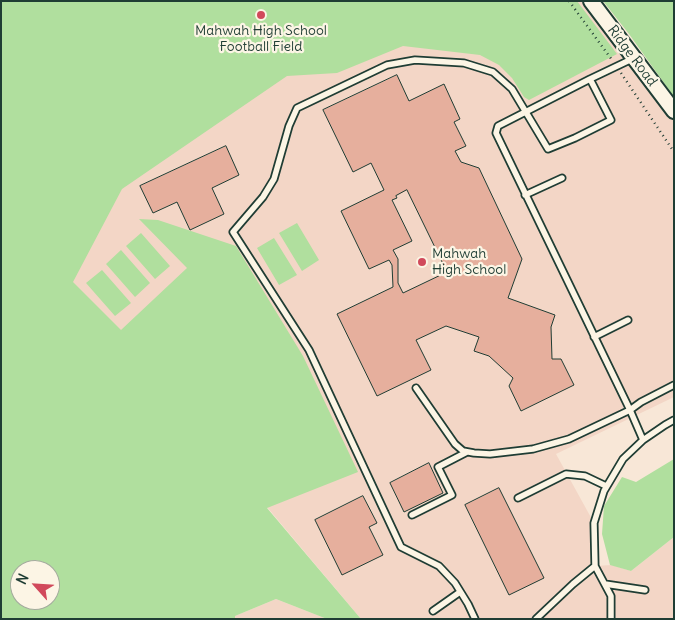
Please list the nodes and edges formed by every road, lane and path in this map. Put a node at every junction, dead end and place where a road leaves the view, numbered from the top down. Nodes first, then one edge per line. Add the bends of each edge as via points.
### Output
1 (568, 1) edge
2 (591, 1) edge
3 (634, 58) junction
4 (617, 66) junction
5 (590, 79) junction
6 (674, 111) edge
7 (526, 112) junction
8 (674, 152) edge
9 (562, 178) dead end
10 (525, 195) junction
11 (628, 320) dead end
12 (594, 337) junction
13 (674, 385) edge
14 (416, 388) dead end
15 (630, 410) junction
16 (674, 420) edge
17 (643, 440) junction
18 (467, 452) junction
19 (606, 486) junction
20 (518, 498) dead end
21 (412, 515) dead end
22 (595, 566) junction
23 (605, 584) junction
24 (645, 590) dead end
25 (460, 592) junction
26 (433, 611) dead end
27 (474, 619) edge
28 (536, 619) edge
29 (611, 619) edge

1 - 4 path
2 - 3 street, Ridge Road
3 - 4 lane
3 - 6 street, Ridge Road
4 - 5 lane
4 - 8 path
5 - 7 lane
5 - 7 lane via 611,120 548,149
7 - 10 lane via 498,126 496,133
7 - 25 lane via 512,89 493,72 464,64 415,60 388,65 297,108 274,179 233,232 309,350 401,547 439,566
9 - 10 lane
10 - 12 lane
11 - 12 lane
12 - 15 lane
13 - 15 lane
14 - 18 lane via 456,444
15 - 17 lane
15 - 18 lane via 568,438 533,448 490,454
16 - 17 lane
17 - 19 lane via 624,459
18 - 21 lane via 438,467 452,495
19 - 20 lane via 585,476 566,474
19 - 22 lane via 594,524
22 - 23 lane
22 - 28 lane
23 - 24 lane
23 - 29 lane via 611,596
25 - 26 lane
25 - 27 lane

